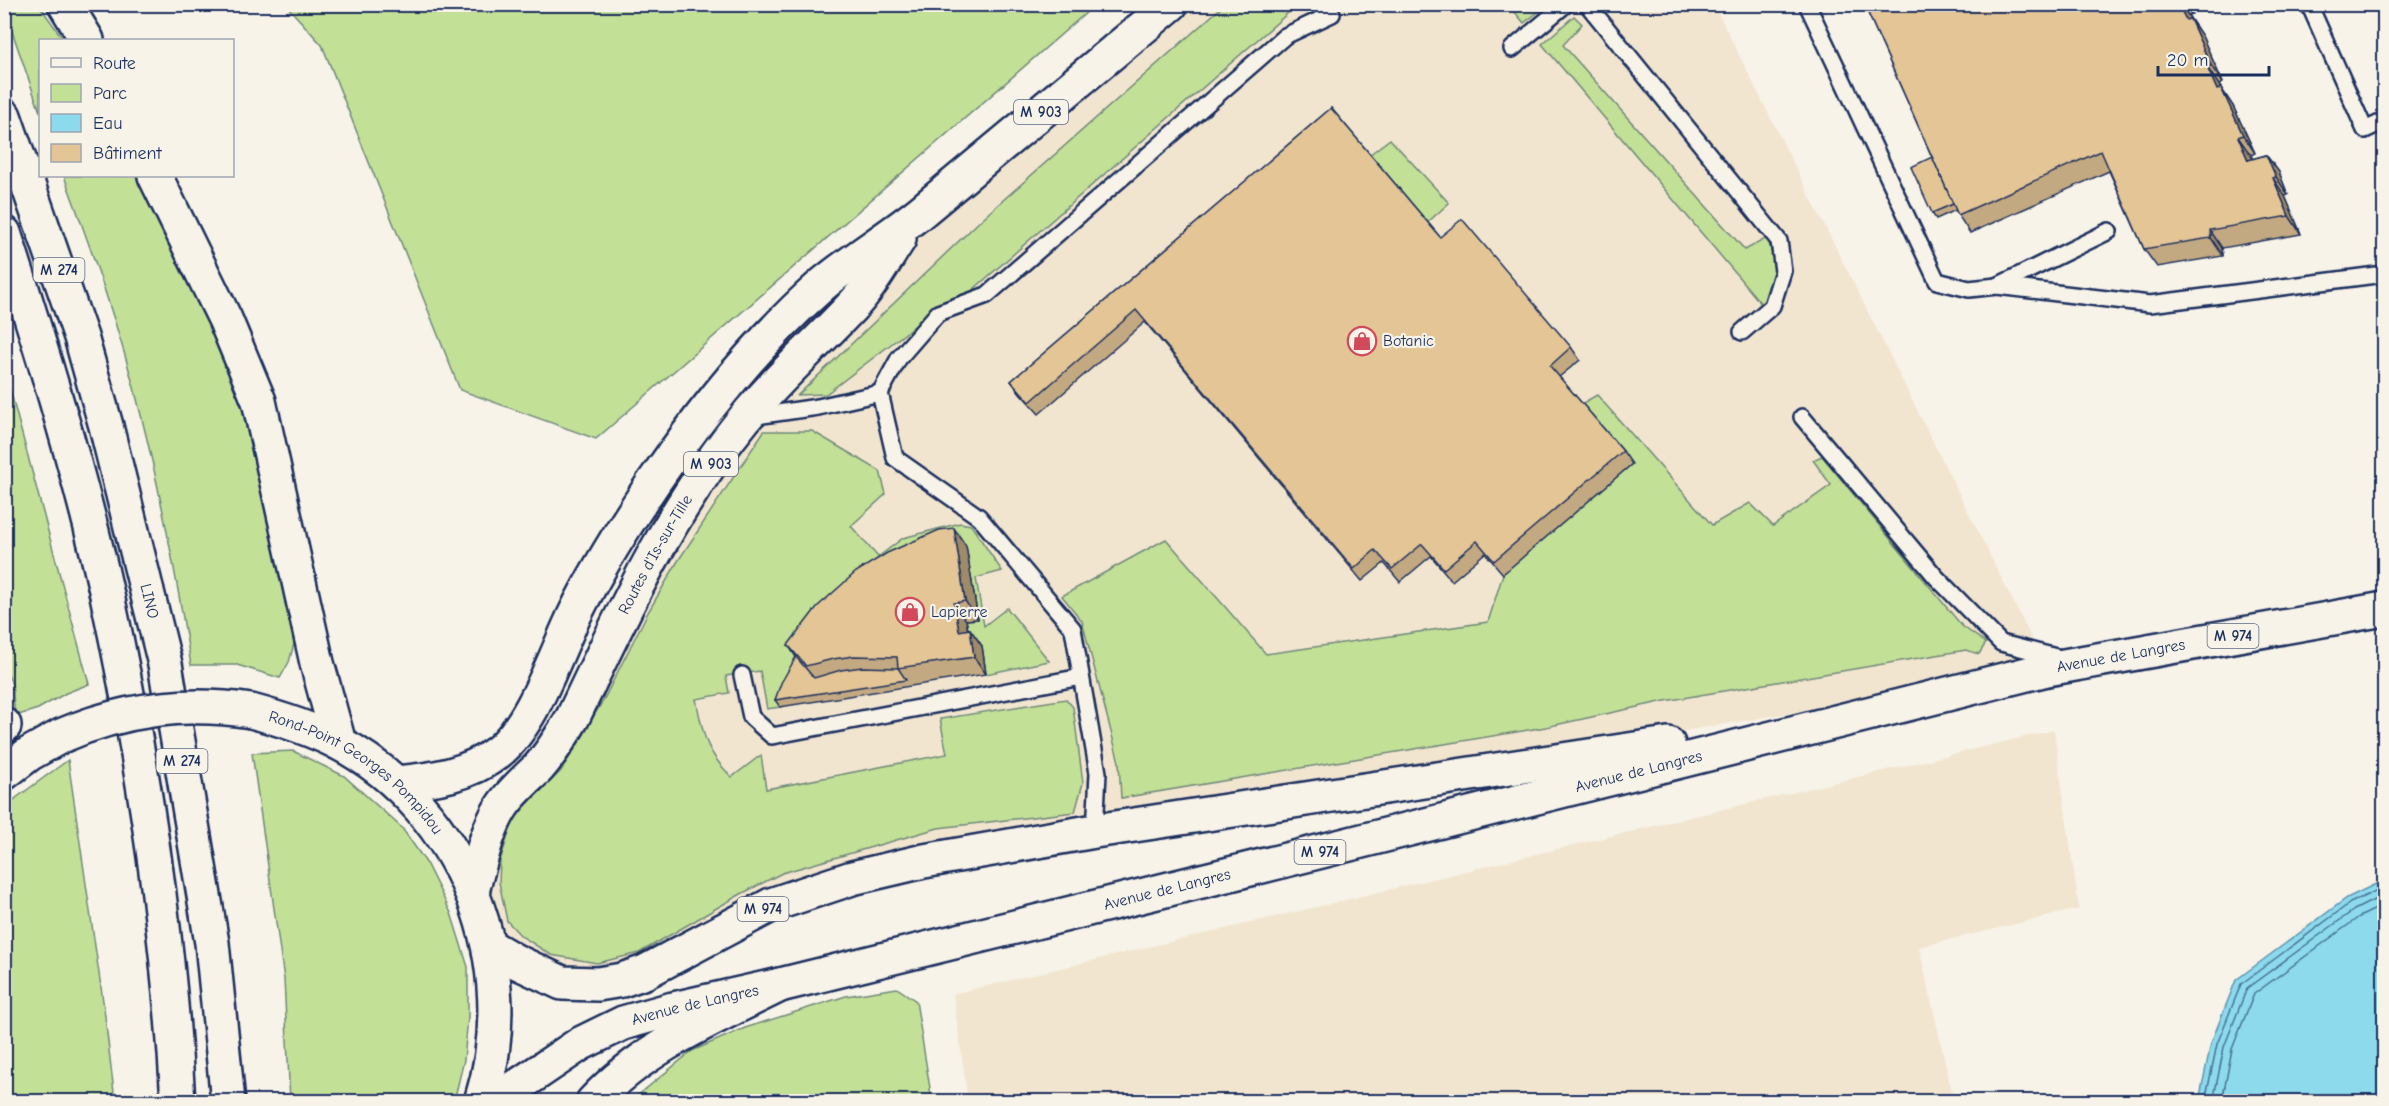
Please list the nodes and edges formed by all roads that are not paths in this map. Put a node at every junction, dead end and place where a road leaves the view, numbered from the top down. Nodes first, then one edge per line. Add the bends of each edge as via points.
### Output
1 (65, 4) edge
2 (1171, 4) edge
3 (1566, 4) edge
4 (1587, 4) edge
5 (1807, 4) edge
6 (2309, 4) edge
7 (1332, 14) dead end
8 (86, 39) edge
9 (1512, 49) dead end
10 (4, 116) edge
11 (2385, 121) edge
12 (155, 177) edge
13 (911, 220) junction
14 (2109, 231) dead end
15 (4, 233) edge
16 (2385, 274) edge
17 (1996, 286) junction
18 (1742, 332) dead end
19 (880, 393) junction
20 (1802, 417) dead end
21 (744, 418) junction
22 (2385, 609) edge
23 (2080, 664) junction
24 (742, 675) dead end
25 (1081, 677) junction
26 (1859, 715) junction
27 (339, 743) junction
28 (4, 773) edge
29 (396, 783) junction
30 (1095, 831) junction
31 (472, 891) junction
32 (489, 946) junction
33 (780, 985) junction
34 (178, 1101) edge
35 (228, 1101) edge
36 (481, 1101) edge
37 (494, 1101) edge
38 (593, 1101) edge

1 - 8 main road
2 - 13 main road, Routes d'Is-sur-Tille / M 903
3 - 9 lane
4 - 18 lane via 1779,241 1783,271 1772,306
5 - 17 lane via 1937,280 1969,289
6 - 11 lane via 2365,130
7 - 19 lane via 1285,36 987,295 938,313 899,358
10 - 35 main road, LINO / M 274 via 81,337 165,664 212,943
12 - 27 main road via 225,319 259,401 317,663
13 - 21 main road, Routes d'Is-sur-Tille / M 903 via 857,301
13 - 29 main road, Routes d'Is-sur-Tille / M 903 via 823,285 771,334 688,433 597,572 537,696 510,741 469,769
14 - 17 lane
15 - 34 main road, M 274 via 58,407 109,605 154,859
16 - 17 lane via 2150,304
19 - 21 lane
19 - 25 lane via 895,458 979,517 1073,628
20 - 23 lane via 1936,577 2001,643
21 - 31 main road, Routes d'Is-sur-Tille / M 903 via 652,555 559,740 500,808
22 - 23 main road, Avenue de Langres / M 974
23 - 26 main road, Avenue de Langres / M 974
24 - 25 lane via 751,717 772,736
25 - 30 lane via 1098,773
26 - 30 main road, Avenue de Langres / M 974
26 - 33 main road, Avenue de Langres / M 974
27 - 28 main road, Rond-Point Georges Pompidou, bridge via 251,711 203,706 154,708 106,718 61,736
27 - 29 main road, Rond-Point Georges Pompidou
29 - 31 main road, Rond-Point Georges Pompidou via 427,815
30 - 32 main road, Avenue de Langres / M 974 via 924,861 809,891 771,905 663,963 622,980 562,983
31 - 32 main road, Rond-Point Georges Pompidou
32 - 36 main road, Rond-Point Georges Pompidou via 496,1014
33 - 37 main road, Avenue de Langres / M 974 via 623,1023 580,1044
33 - 38 main road via 672,1040 634,1064

